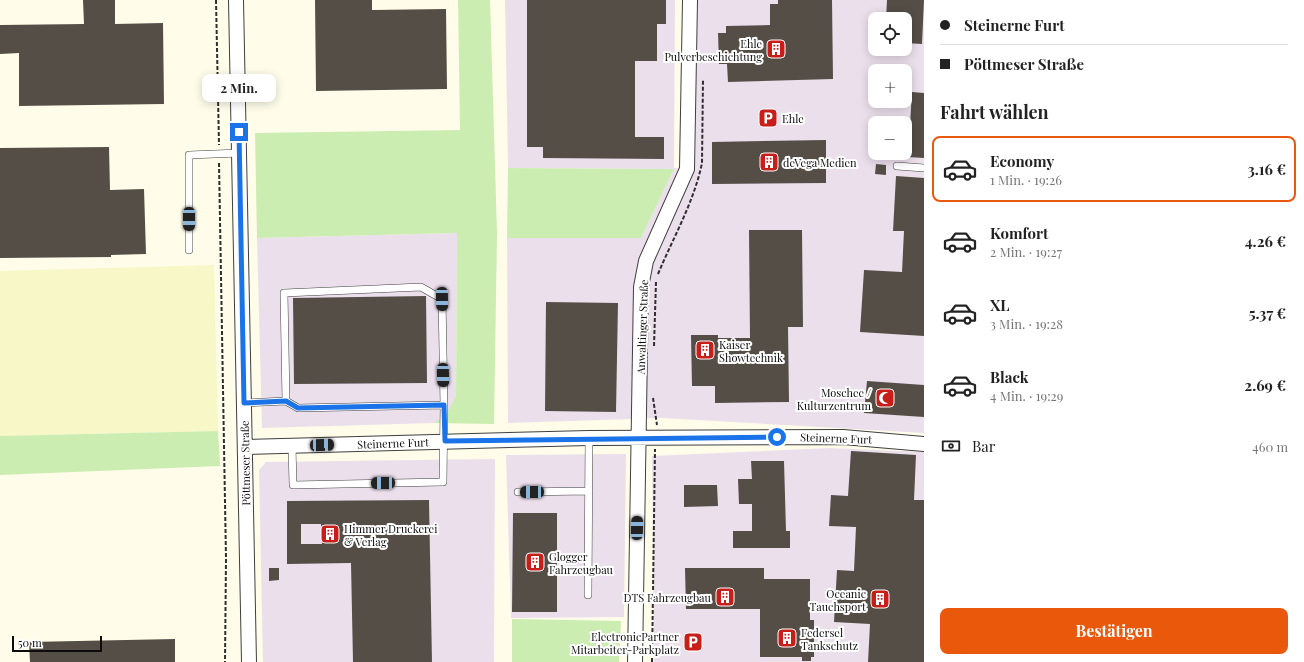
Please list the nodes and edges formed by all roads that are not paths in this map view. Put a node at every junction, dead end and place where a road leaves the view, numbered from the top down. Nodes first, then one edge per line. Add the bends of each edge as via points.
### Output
1 (236, 0) edge
2 (690, 0) edge
3 (240, 153) junction
4 (897, 166) dead end
5 (924, 168) edge
6 (189, 250) dead end
7 (286, 401) junction
8 (244, 403) junction
9 (444, 405) junction
10 (589, 438) junction
11 (638, 438) junction
12 (445, 441) junction
13 (924, 444) edge
14 (292, 446) junction
15 (245, 447) junction
16 (589, 491) junction
17 (518, 492) dead end
18 (588, 595) dead end
19 (250, 662) edge
20 (635, 662) edge

1 - 3 street, Pöttmeser Straße
2 - 11 street, Anwaltinger Straße via 687,169 646,261 641,287
3 - 6 lane via 189,155
3 - 8 street, Pöttmeser Straße
4 - 5 lane
7 - 8 lane
7 - 9 lane via 298,408
7 - 9 lane via 284,293 421,287 442,299
8 - 15 street, Pöttmeser Straße
9 - 12 lane
10 - 11 street, Steinerne Furt
10 - 12 street, Steinerne Furt
10 - 16 lane
11 - 13 street, Steinerne Furt via 843,437
11 - 20 street, Anwaltinger Straße
12 - 14 street, Steinerne Furt
12 - 14 lane via 443,482 293,485
14 - 15 street, Steinerne Furt
15 - 19 street, Pöttmeser Straße
16 - 17 lane
16 - 18 lane

